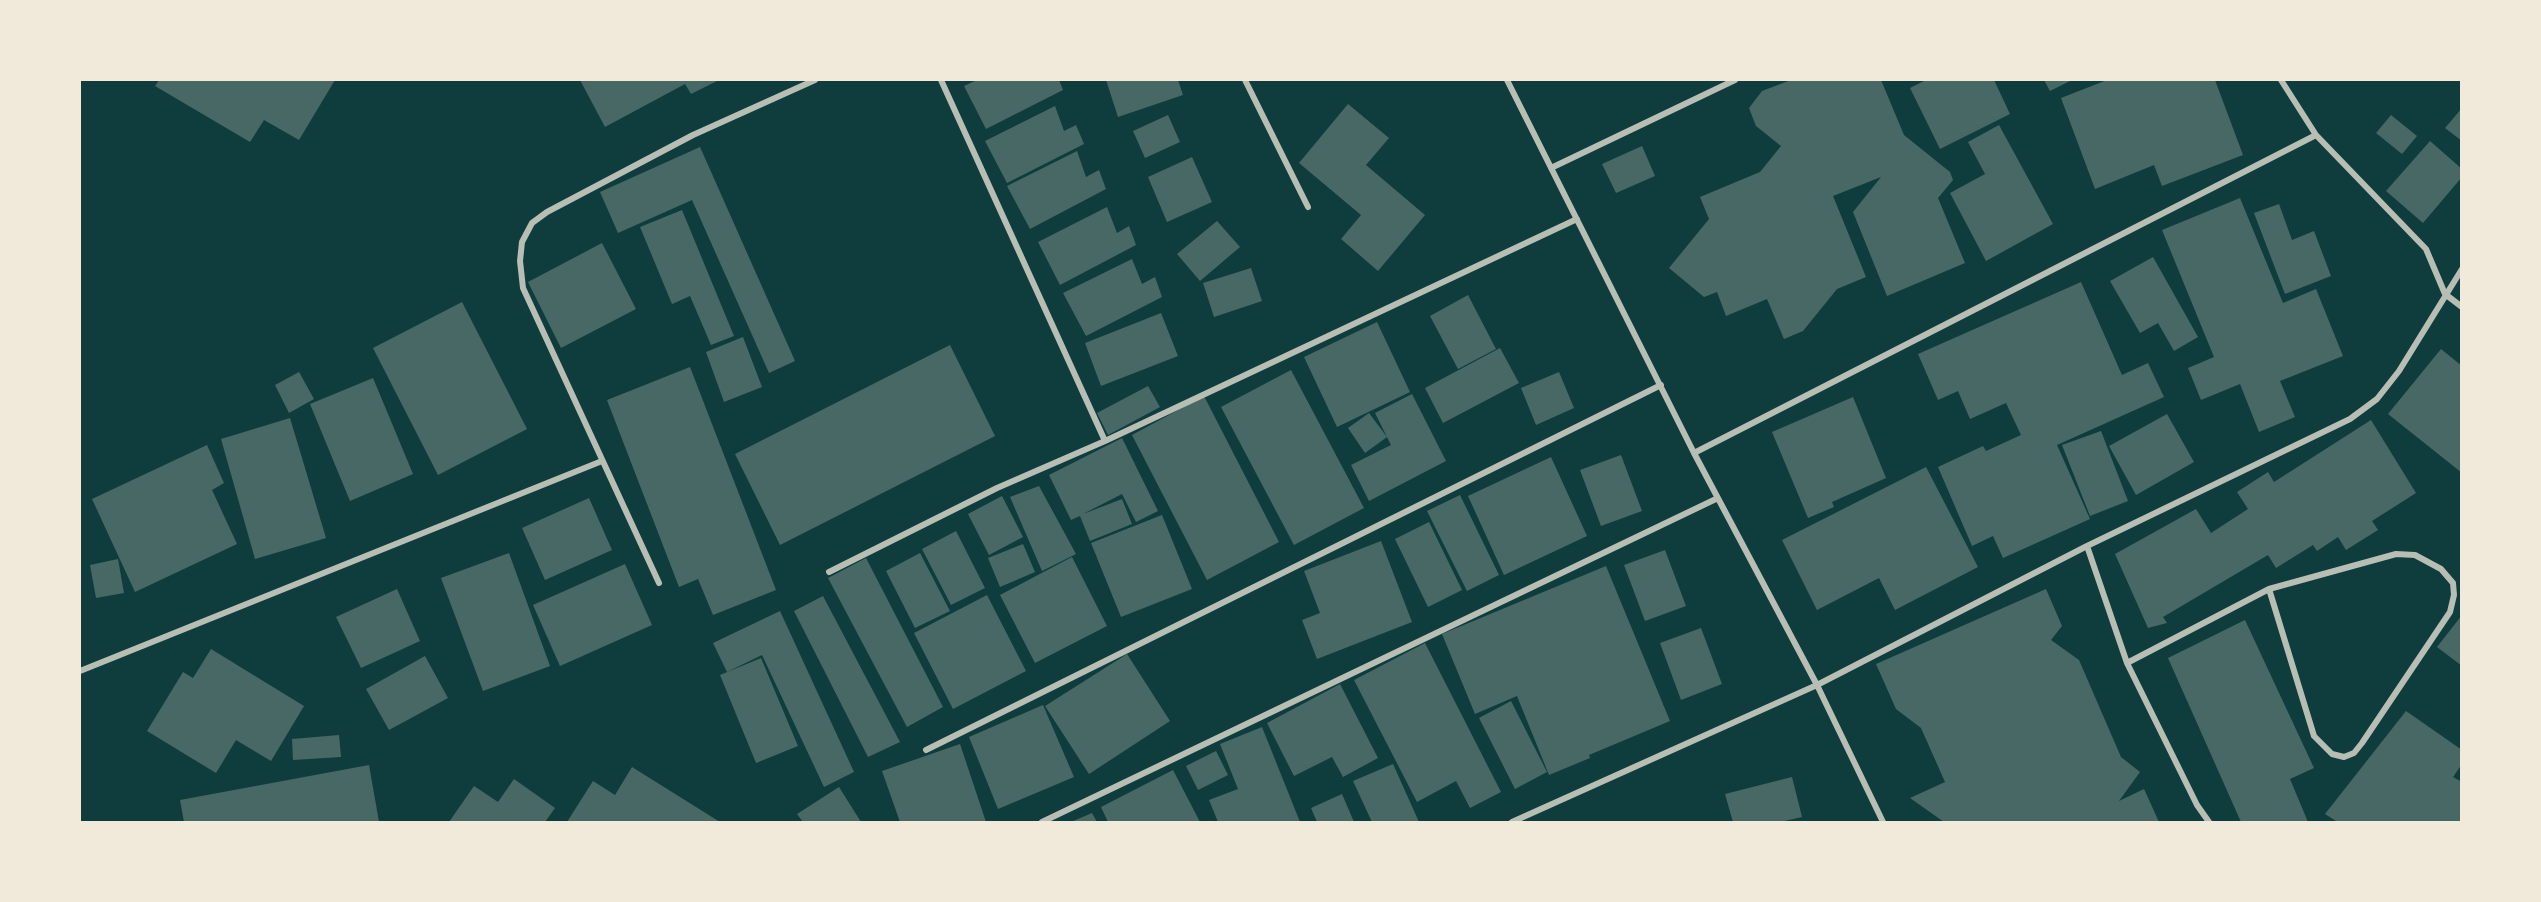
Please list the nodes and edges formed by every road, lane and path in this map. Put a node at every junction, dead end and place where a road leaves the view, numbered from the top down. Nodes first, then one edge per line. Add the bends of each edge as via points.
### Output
1 (815, 80) edge
2 (941, 80) edge
3 (1245, 80) edge
4 (1507, 80) edge
5 (1735, 80) edge
6 (2281, 80) edge
7 (2316, 135) junction
8 (1551, 168) junction
9 (1308, 207) dead end
10 (1577, 219) junction
11 (2462, 269) edge
12 (2445, 294) junction
13 (2462, 308) edge
14 (1661, 385) junction
15 (1105, 441) junction
16 (1694, 453) junction
17 (602, 461) junction
18 (1718, 498) junction
19 (2087, 546) junction
20 (829, 572) dead end
21 (659, 583) dead end
22 (2269, 589) junction
23 (2127, 663) junction
24 (80, 671) edge
25 (1817, 685) junction
26 (926, 750) dead end
27 (1042, 822) edge
28 (1512, 822) edge
29 (1883, 822) edge
30 (2209, 822) edge

1 - 17 street via 693,135 532,223 522,242 523,288
2 - 15 street
3 - 9 street
4 - 8 street
5 - 8 street
6 - 7 street
7 - 12 street via 2426,249
7 - 16 street
8 - 10 street
10 - 14 street
10 - 15 street
11 - 12 street
12 - 13 street
12 - 19 street via 2399,371 2377,399 2350,419
14 - 16 street
14 - 26 street
15 - 20 street via 997,488
16 - 18 street
17 - 21 street
17 - 24 street
18 - 25 street
18 - 27 street
19 - 23 street
19 - 25 street
22 - 22 street via 2396,554 2415,555 2441,569 2452,583 2454,595 2450,612 2362,743 2344,757 2332,754 2314,736
22 - 23 street
23 - 30 street
25 - 28 street
25 - 29 street

